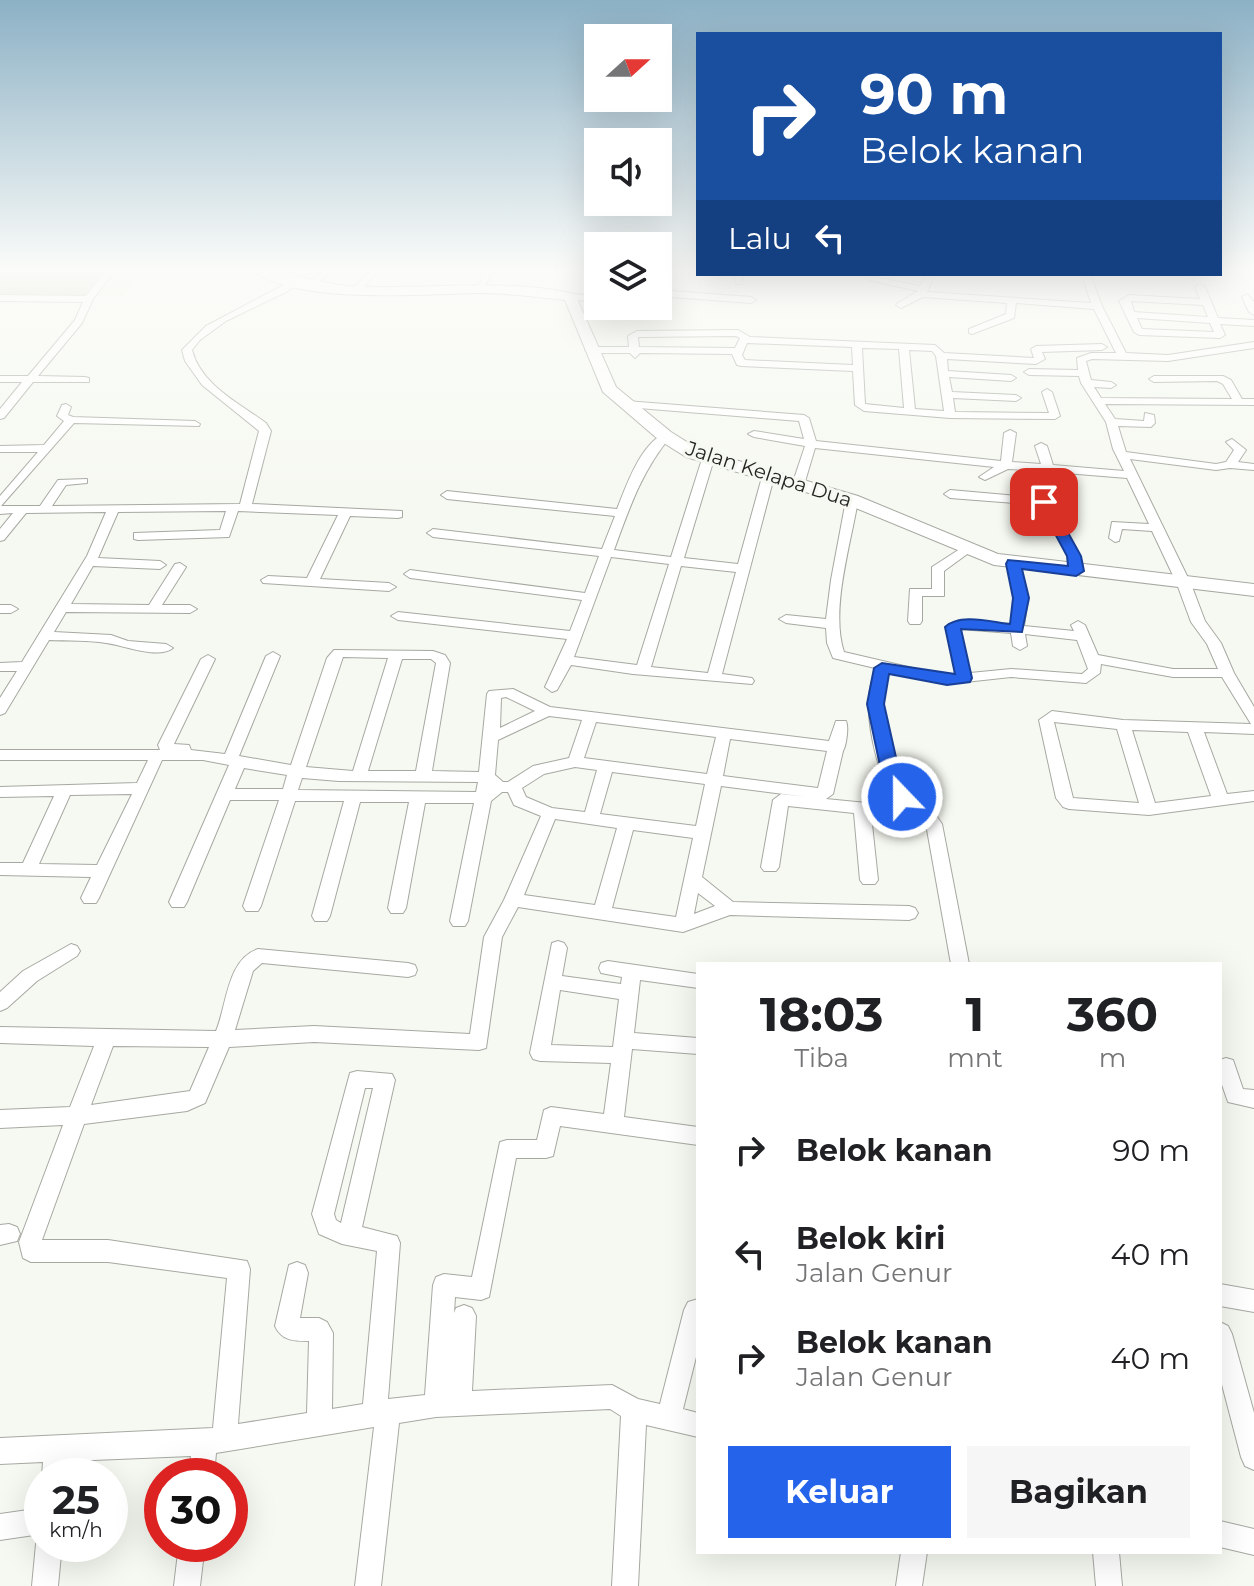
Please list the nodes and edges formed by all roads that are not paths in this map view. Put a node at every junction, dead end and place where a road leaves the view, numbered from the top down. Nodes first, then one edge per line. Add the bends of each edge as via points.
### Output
1 (59, 344) edge
2 (192, 344) edge
3 (588, 344) edge
4 (634, 344) edge
5 (743, 344) edge
6 (857, 344) edge
7 (873, 344) edge
8 (1116, 344) edge
9 (1254, 345) edge
10 (904, 346) junction
11 (1119, 349) junction
12 (591, 352) junction
13 (635, 353) junction
14 (737, 353) junction
15 (941, 356) junction
16 (1007, 360) junction
17 (860, 368) junction
18 (1029, 372) dead end
19 (943, 374) junction
20 (1011, 378) junction
21 (1085, 378) junction
22 (0, 379) edge
23 (28, 380) junction
24 (85, 380) dead end
25 (1111, 385) dead end
26 (1047, 392) dead end
27 (947, 395) junction
28 (1016, 398) junction
29 (1097, 401) junction
30 (1174, 402) junction
31 (1239, 402) junction
32 (1254, 402) edge
33 (626, 404) junction
34 (66, 407) dead end
35 (910, 413) junction
36 (950, 415) junction
37 (1149, 415) dead end
38 (0, 416) edge
39 (1021, 417) junction
40 (71, 420) junction
41 (1111, 422) junction
42 (195, 424) dead end
43 (1010, 433) dead end
44 (754, 434) dead end
45 (665, 436) junction
46 (1232, 442) dead end
47 (811, 444) junction
48 (1041, 446) dead end
49 (47, 448) junction
50 (0, 449) edge
51 (1122, 455) junction
52 (708, 459) junction
53 (1006, 465) junction
54 (1230, 465) junction
55 (1254, 467) edge
56 (1048, 468) junction
57 (1133, 475) junction
58 (768, 477) junction
59 (985, 477) dead end
60 (83, 481) dead end
61 (798, 485) junction
62 (50, 489) dead end
63 (950, 494) dead end
64 (447, 495) dead end
65 (852, 500) junction
66 (1044, 502) junction
67 (0, 503) edge
68 (239, 507) junction
69 (114, 508) junction
70 (41, 509) junction
71 (0, 510) edge
72 (22, 510) junction
73 (346, 512) junction
74 (622, 513) junction
75 (398, 514) dead end
76 (1157, 528) junction
77 (433, 533) dead end
78 (138, 536) dead end
79 (0, 537) edge
80 (1115, 538) dead end
81 (966, 549) junction
82 (606, 553) junction
83 (676, 561) junction
84 (90, 562) junction
85 (1013, 564) junction
86 (160, 565) dead end
87 (180, 567) dead end
88 (744, 569) junction
89 (1076, 571) junction
90 (410, 574) dead end
91 (268, 580) dead end
92 (312, 582) junction
93 (1184, 584) junction
94 (389, 587) dead end
95 (1254, 590) edge
96 (589, 597) junction
97 (60, 608) junction
98 (153, 609) junction
99 (190, 609) dead end
100 (398, 616) dead end
101 (786, 619) dead end
102 (915, 621) dead end
103 (831, 624) junction
104 (1017, 629) junction
105 (45, 636) junction
106 (574, 636) junction
107 (1020, 646) dead end
108 (166, 648) dead end
109 (396, 654) junction
110 (273, 656) dead end
111 (1092, 658) junction
112 (208, 659) dead end
113 (566, 660) junction
114 (26, 666) junction
115 (0, 667) edge
116 (882, 668) junction
117 (639, 670) junction
118 (1227, 673) junction
119 (714, 676) junction
120 (964, 678) junction
121 (747, 681) dead end
122 (552, 687) dead end
123 (0, 710) edge
124 (547, 711) junction
125 (591, 716) junction
126 (1254, 720) edge
127 (841, 724) dead end
128 (1123, 725) junction
129 (1195, 729) junction
130 (1254, 729) edge
131 (724, 733) junction
132 (493, 737) junction
133 (838, 747) junction
134 (0, 755) edge
135 (234, 757) junction
136 (155, 762) dead end
137 (575, 762) junction
138 (606, 766) junction
139 (298, 772) junction
140 (359, 776) junction
141 (423, 776) junction
142 (714, 780) junction
143 (500, 784) junction
144 (143, 788) junction
145 (65, 789) junction
146 (0, 792) edge
147 (224, 794) junction
148 (290, 796) junction
149 (1254, 796) edge
150 (418, 797) junction
151 (353, 798) junction
152 (484, 798) junction
153 (1220, 798) junction
154 (862, 808) junction
155 (919, 808) junction
156 (1149, 809) junction
157 (550, 813) junction
158 (591, 818) junction
159 (627, 823) junction
160 (703, 833) junction
161 (770, 867) dead end
162 (0, 869) edge
163 (28, 870) junction
164 (103, 871) junction
165 (692, 879) junction
166 (869, 880) dead end
167 (90, 898) dead end
168 (513, 900) junction
169 (178, 902) dead end
170 (252, 906) dead end
171 (397, 908) dead end
172 (729, 908) junction
173 (909, 913) dead end
174 (601, 914) junction
175 (321, 916) dead end
176 (459, 921) dead end
177 (683, 925) junction
178 (558, 948) dead end
179 (71, 951) dead end
180 (960, 962) edge
181 (608, 968) dead end
182 (408, 970) dead end
183 (632, 971) junction
184 (696, 981) edge
185 (553, 982) junction
186 (629, 993) junction
187 (0, 1003) edge
188 (0, 1035) edge
189 (106, 1039) junction
190 (222, 1039) junction
191 (696, 1046) edge
192 (622, 1048) junction
193 (1226, 1066) dead end
194 (1254, 1099) edge
195 (77, 1116) junction
196 (0, 1119) edge
197 (613, 1124) junction
198 (696, 1136) edge
199 (349, 1235) junction
200 (297, 1273) dead end
201 (1222, 1295) edge
202 (1254, 1301) edge
203 (696, 1310) edge
204 (464, 1316) dead end
205 (1222, 1341) edge
206 (448, 1405) junction
207 (634, 1410) junction
208 (381, 1413) junction
209 (668, 1420) junction
210 (319, 1425) junction
211 (696, 1425) edge
212 (214, 1442) junction
213 (57, 1449) junction
214 (0, 1451) edge
215 (1254, 1457) edge
216 (56, 1458) edge
217 (208, 1458) edge
218 (24, 1524) edge
219 (0, 1527) edge
220 (1222, 1534) edge
221 (1254, 1542) edge
222 (914, 1554) edge
223 (1106, 1554) edge
224 (47, 1562) edge
225 (190, 1562) edge
226 (45, 1586) edge
227 (187, 1586) edge
228 (368, 1586) edge
229 (625, 1586) edge
230 (909, 1586) edge
231 (1109, 1586) edge

1 - 23 street
2 - 68 street via 187,350 197,372 265,431
3 - 12 main road, Jalan Kelapa Dua
4 - 13 street
5 - 14 street
6 - 17 street
7 - 10 street
8 - 11 street
9 - 11 street via 1168,358
10 - 15 street via 935,348
10 - 35 street
11 - 16 street via 1036,349 1036,361
11 - 21 street via 1081,360
12 - 13 street
12 - 33 main road, Jalan Kelapa Dua via 609,389
13 - 14 street
14 - 17 street via 741,363
15 - 16 street
15 - 19 street
16 - 20 street
17 - 35 street via 861,407
18 - 21 street
19 - 20 street
19 - 27 street
20 - 28 street
21 - 25 street
21 - 29 street
22 - 23 street
23 - 24 street
23 - 38 street
26 - 39 street via 1055,416
27 - 28 street
27 - 36 street
28 - 39 street
29 - 30 street
29 - 41 street
30 - 31 street
30 - 31 street via 1151,375 1219,378
31 - 32 street
33 - 45 main road, Jalan Kelapa Dua
33 - 47 street via 804,418
34 - 40 street via 62,416
35 - 36 street
36 - 39 street
37 - 41 street via 1147,425
40 - 42 street
40 - 49 street
41 - 51 street
43 - 53 street
44 - 47 street
45 - 52 main road, Jalan Kelapa Dua
45 - 74 street via 653,448
46 - 54 street via 1240,450
47 - 53 street
47 - 61 street
48 - 56 street
49 - 50 street
49 - 67 street
51 - 54 street
51 - 57 street
52 - 58 main road, Jalan Kelapa Dua
52 - 83 street
53 - 56 street
53 - 59 street
54 - 55 street
56 - 57 street
56 - 66 street
57 - 76 street
58 - 61 main road, Jalan Kelapa Dua
58 - 88 street
60 - 70 street via 62,482
61 - 65 main road, Jalan Kelapa Dua
62 - 70 street
63 - 66 street
64 - 74 street
65 - 81 main road, Jalan Kelapa Dua
65 - 103 street
66 - 89 street via 1074,556
68 - 69 street
68 - 73 street
68 - 78 street via 225,534
69 - 70 street
69 - 84 street
70 - 72 street
71 - 72 street
72 - 79 street
73 - 75 street
73 - 92 street
74 - 82 street
76 - 80 street via 1116,525
76 - 93 street
77 - 82 street
81 - 85 main road, Jalan Kelapa Dua
81 - 102 street via 937,570 939,593 915,592
82 - 83 street
82 - 96 street
83 - 88 street
83 - 117 street
84 - 86 street
84 - 97 street
85 - 89 main road, Jalan Kelapa Dua
85 - 104 street via 1021,598
87 - 98 street
88 - 119 street
89 - 93 main road, Jalan Kelapa Dua
90 - 96 street
91 - 92 street
92 - 94 street
93 - 95 main road, Jalan Kelapa Dua
93 - 118 street
96 - 106 street
97 - 98 street
97 - 105 street
98 - 99 street
100 - 106 street
101 - 103 street
103 - 116 street via 838,655
104 - 107 street
104 - 111 street via 1079,630
104 - 120 street via 955,625
105 - 108 street
105 - 114 street
106 - 113 street
109 - 139 street via 346,651 334,658
109 - 140 street
109 - 141 street via 433,655 443,663
110 - 135 street
111 - 118 street via 1173,673
111 - 120 street via 1095,670 1086,679 1011,673
112 - 135 street via 167,749
113 - 117 street
113 - 122 street
114 - 115 street
114 - 123 street
116 - 120 street via 947,680
116 - 155 street via 875,704 893,785
117 - 119 street
118 - 126 street
119 - 121 street
124 - 125 street
124 - 132 street
124 - 132 street via 500,691 494,694
125 - 131 street
125 - 137 street
127 - 133 street
128 - 129 street
128 - 156 street
128 - 156 street via 1048,717 1064,798 1072,804
129 - 130 street
129 - 153 street
131 - 133 street
131 - 142 street
132 - 143 street
133 - 142 street via 825,794
134 - 135 street
135 - 139 street
135 - 147 street
136 - 144 street
137 - 138 street
137 - 143 street
138 - 142 street
138 - 158 street
139 - 140 street
139 - 148 street
140 - 141 street
141 - 143 street
142 - 160 street
143 - 152 street
143 - 157 street via 520,801
144 - 145 street
144 - 164 street
145 - 146 street
145 - 163 street
147 - 148 street
147 - 169 street
148 - 151 street
148 - 170 street
149 - 153 street
150 - 151 street
150 - 152 street
150 - 171 street
151 - 175 street
152 - 176 street
153 - 156 street
154 - 155 street
154 - 161 street via 781,800
154 - 166 street
155 - 180 street via 934,824
157 - 158 street
157 - 168 street
158 - 159 street
159 - 160 street
159 - 174 street
160 - 165 street
162 - 163 street
163 - 164 street
164 - 167 street
165 - 172 street
165 - 177 street
168 - 174 street
168 - 190 street via 493,937 479,1042 314,1034
172 - 173 street
172 - 177 street
174 - 177 street
178 - 185 street
179 - 187 street via 30,976
181 - 183 street
182 - 190 street via 258,956 245,967
183 - 184 street
183 - 186 street
185 - 186 street
185 - 192 street via 540,1053
186 - 192 street
188 - 189 street
189 - 190 street
189 - 195 street
190 - 195 street via 198,1097
191 - 192 street
192 - 197 street
193 - 194 street via 1235,1096
195 - 196 street
195 - 212 street via 31,1251 108,1251 239,1269
197 - 198 street
197 - 206 street via 551,1116 546,1149 507,1149 481,1289 444,1285
199 - 199 street via 327,1227 323,1214 357,1079 385,1080
199 - 208 street via 389,1243
200 - 210 street via 287,1326 321,1333
201 - 202 street
203 - 209 street
204 - 206 street
205 - 215 street
206 - 207 street via 612,1397
206 - 208 street
207 - 209 street
207 - 229 street
208 - 210 street
208 - 228 street
209 - 211 street
210 - 212 street
212 - 213 street
212 - 217 street
213 - 214 street
213 - 216 street
218 - 219 street
220 - 221 street
222 - 230 street
223 - 231 street
224 - 226 street
225 - 227 street

